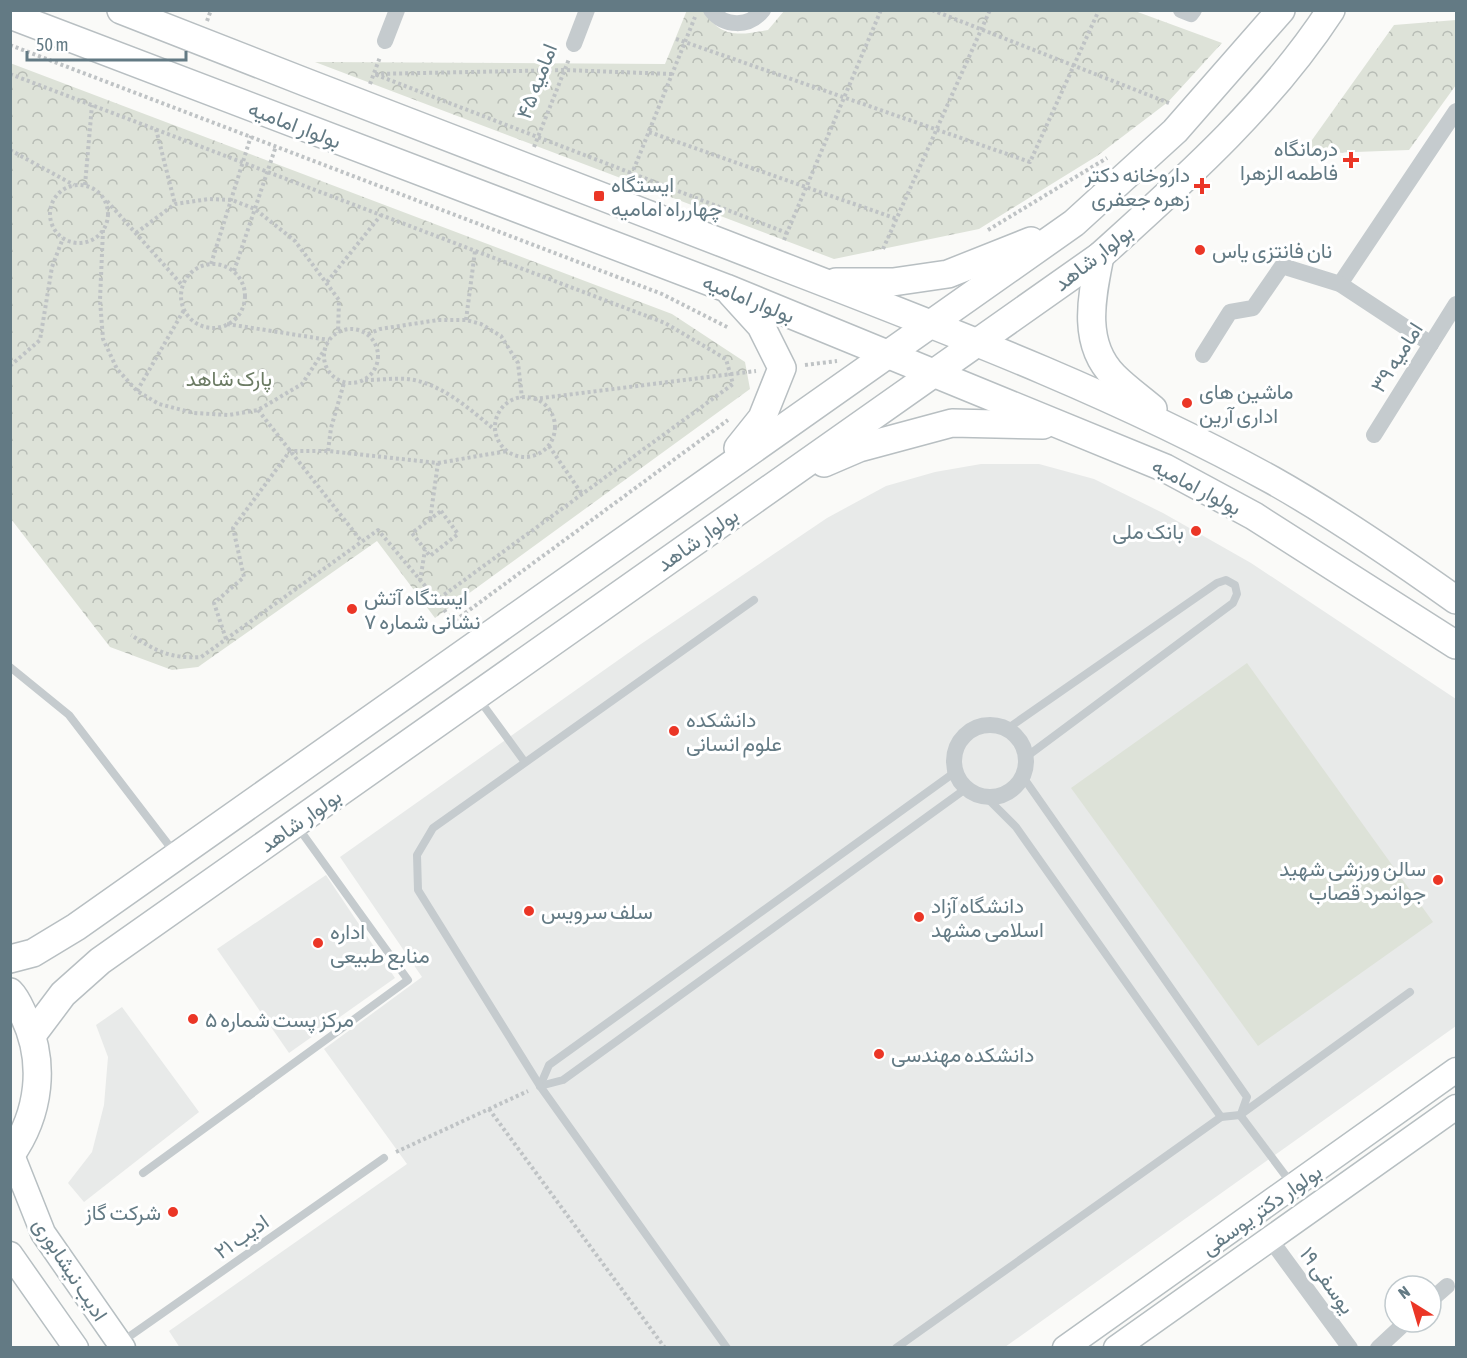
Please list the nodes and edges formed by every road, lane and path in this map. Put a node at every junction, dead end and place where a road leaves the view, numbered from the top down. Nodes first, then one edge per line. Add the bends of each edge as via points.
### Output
1 (121, 10) edge
2 (397, 10) edge
3 (587, 10) edge
4 (698, 10) edge
5 (711, 10) edge
6 (763, 10) edge
7 (881, 10) edge
8 (932, 10) edge
9 (990, 10) edge
10 (1099, 10) edge
11 (1181, 10) edge
12 (1194, 10) edge
13 (1281, 10) edge
14 (1331, 10) edge
15 (10, 15) edge
16 (981, 30) junction
17 (676, 39) dead end
18 (385, 41) joint
19 (685, 42) junction
20 (574, 44) joint
21 (10, 45) edge
22 (1074, 66) junction
23 (564, 70) junction
24 (10, 74) edge
25 (374, 74) junction
26 (672, 74) junction
27 (1178, 96) dead end
28 (844, 98) junction
29 (362, 104) junction
30 (1170, 104) junction
31 (92, 105) junction
32 (1162, 111) dead end
33 (1456, 111) edge
34 (156, 129) junction
35 (937, 130) junction
36 (649, 132) junction
37 (251, 136) junction
38 (538, 138) junction
39 (276, 146) junction
40 (10, 150) edge
41 (1114, 154) dead end
42 (243, 162) junction
43 (525, 167) junction
44 (268, 172) junction
45 (633, 174) junction
46 (629, 182) dead end
47 (74, 185) junction
48 (86, 185) junction
49 (807, 187) junction
50 (104, 198) junction
51 (232, 200) junction
52 (175, 204) junction
53 (255, 209) junction
54 (381, 215) junction
55 (897, 219) junction
56 (1074, 223) junction
57 (103, 230) junction
58 (787, 233) junction
59 (136, 234) junction
60 (983, 234) dead end
61 (63, 238) junction
62 (784, 240) dead end
63 (883, 249) dead end
64 (475, 251) junction
65 (1100, 256) junction
66 (211, 264) junction
67 (234, 272) junction
68 (327, 282) junction
69 (823, 282) junction
70 (1340, 284) junction
71 (182, 285) junction
72 (726, 288) junction
73 (1456, 304) edge
74 (184, 310) junction
75 (466, 320) junction
76 (227, 324) junction
77 (928, 325) junction
78 (730, 329) dead end
79 (338, 333) junction
80 (368, 334) junction
81 (329, 340) junction
82 (975, 343) junction
83 (1431, 344) junction
84 (325, 349) junction
85 (887, 354) junction
86 (1203, 355) dead end
87 (841, 360) dead end
88 (10, 366) edge
89 (782, 368) junction
90 (729, 372) junction
91 (934, 372) junction
92 (365, 380) junction
93 (344, 383) junction
94 (136, 391) junction
95 (522, 398) junction
96 (534, 399) junction
97 (258, 410) junction
98 (736, 414) dead end
99 (1066, 426) junction
100 (495, 431) junction
101 (1182, 433) junction
102 (1374, 435) dead end
103 (549, 446) junction
104 (290, 451) junction
105 (328, 451) junction
106 (507, 451) junction
107 (438, 463) junction
108 (716, 475) junction
109 (774, 485) junction
110 (582, 494) junction
111 (430, 520) junction
112 (362, 542) junction
113 (425, 550) junction
114 (420, 581) junction
115 (437, 600) junction
116 (754, 600) dead end
117 (1456, 600) edge
118 (131, 635) dead end
119 (226, 639) junction
120 (1456, 645) edge
121 (10, 667) edge
122 (476, 695) junction
123 (1007, 729) junction
124 (953, 756) junction
125 (1026, 757) junction
126 (524, 761) junction
127 (1023, 777) junction
128 (968, 790) junction
129 (986, 797) junction
130 (295, 823) junction
131 (176, 856) junction
132 (10, 959) edge
133 (10, 992) edge
134 (1410, 992) dead end
135 (33, 1034) junction
136 (1456, 1070) edge
137 (540, 1086) junction
138 (1456, 1108) edge
139 (489, 1109) junction
140 (1240, 1114) junction
141 (1221, 1117) junction
142 (11, 1155) edge
143 (384, 1158) joint
144 (142, 1173) dead end
145 (1293, 1186) junction
146 (1270, 1239) junction
147 (10, 1254) edge
148 (1447, 1286) dead end
149 (1443, 1290) edge
150 (1393, 1334) edge
151 (121, 1345) edge
152 (76, 1347) edge
153 (665, 1347) edge
154 (727, 1347) edge
155 (897, 1347) edge
156 (1065, 1347) edge
157 (1116, 1347) edge
158 (1350, 1347) edge
159 (1378, 1347) edge

1 - 29 main road, بولوار امامیه
2 - 18 street
3 - 20 street, امامیه ۴۵
4 - 19 path
5 - 6 street via 723,21 735,24 748,22
7 - 28 path
8 - 16 path
9 - 16 path
10 - 22 path
11 - 12 street via 1191,14
13 - 56 main road, بولوار شاهد via 1175,131
14 - 65 main road, بولوار شاهد via 1309,44 1205,161
15 - 72 main road, بولوار امامیه
16 - 22 path
16 - 35 path
17 - 19 path
18 - 25 path
19 - 26 path
19 - 28 path
20 - 23 path, امامیه ۴۵
21 - 37 path
22 - 30 path
22 - 35 path via 1030,162
23 - 25 path
23 - 26 path
23 - 38 path, امامیه ۴۵
24 - 31 path
25 - 29 path
25 - 38 path
26 - 36 path
27 - 30 path
28 - 35 path
28 - 49 path
29 - 43 main road, بولوار امامیه
30 - 32 path
31 - 34 path
31 - 48 path
33 - 70 street
34 - 42 path
34 - 52 path
35 - 55 path
36 - 45 path
36 - 49 path
37 - 39 path
37 - 42 path
38 - 43 path, امامیه ۴۵
38 - 45 path
39 - 44 path
39 - 78 path via 662,294
40 - 47 path
41 - 60 path
42 - 44 path
42 - 51 path
43 - 69 main road, بولوار امامیه
44 - 53 path
44 - 54 path
45 - 46 path
45 - 58 path
47 - 48 path
47 - 61 path via 63,189 51,207 50,219
48 - 50 path
49 - 55 path
49 - 58 path
50 - 57 path via 108,220
50 - 59 path
51 - 52 path
51 - 53 path
51 - 66 path
52 - 59 path
53 - 67 path
53 - 68 path via 295,241
54 - 64 path
54 - 68 path
55 - 63 path
56 - 69 main road via 948,274 893,282
56 - 77 main road, بولوار شاهد
57 - 61 path via 85,243
57 - 94 path via 100,300 104,339 117,369
58 - 62 path
59 - 71 path
61 - 88 path via 52,267 40,340
64 - 75 path
64 - 90 path via 665,323 726,359
65 - 82 main road, بولوار شاهد
65 - 101 main road via 1090,308 1094,342 1112,375
66 - 67 path
66 - 71 path via 193,270
67 - 76 path via 241,280 245,300 236,318
68 - 79 path via 339,300
69 - 77 main road, بولوار امامیه
70 - 83 street
70 - 86 street via 1282,266 1253,308 1230,312
71 - 74 path
72 - 85 main road, بولوار امامیه
72 - 89 main road via 761,326
73 - 83 street, امامیه ۳۹
74 - 76 path via 207,327
74 - 94 path
75 - 80 path via 380,328
75 - 95 path via 501,336 518,363
76 - 81 path
77 - 82 main road, بولوار امامیه
77 - 85 main road, بولوار شاهد
79 - 80 path via 353,329
79 - 81 path
80 - 92 path via 379,358 372,375
81 - 84 path
82 - 91 main road, بولوار شاهد
82 - 101 main road, بولوار امامیه
83 - 102 street, امامیه ۳۹
84 - 93 path via 330,374
84 - 97 path via 302,384
85 - 91 main road, بولوار امامیه
85 - 108 main road, بولوار شاهد
87 - 89 path
89 - 90 path
89 - 108 main road via 762,418
90 - 96 path
90 - 110 path via 733,384
91 - 99 main road, بولوار امامیه
91 - 109 main road, بولوار شاهد
92 - 93 path
92 - 100 path via 409,379 432,387 464,404
93 - 105 path
94 - 97 path via 159,404 194,413 229,415
95 - 96 path
95 - 100 path via 499,412
96 - 103 path via 543,403 554,418 554,438
97 - 104 path
98 - 115 path via 453,622
99 - 109 main road via 952,423 860,448
99 - 120 main road, بولوار امامیه via 1165,468 1254,516
100 - 106 path
101 - 117 main road, بولوار امامیه via 1273,481 1380,546
103 - 106 path via 533,457
103 - 110 path
104 - 105 path
104 - 112 path
104 - 119 path via 232,528 244,577 214,603
105 - 107 path
106 - 107 path
107 - 111 path
108 - 131 main road, بولوار شاهد
109 - 122 main road, بولوار شاهد
110 - 115 path
111 - 113 path via 412,533
111 - 113 path via 441,511 458,534 429,556
112 - 114 path via 378,530
112 - 119 path
113 - 114 path
114 - 115 path
116 - 126 lane
118 - 119 path via 179,659 201,657
121 - 131 lane via 69,715
122 - 126 lane
122 - 130 main road, بولوار شاهد
123 - 124 street via 996,725 973,728 964,735
123 - 125 street via 1016,735
123 - 125 lane via 1217,583 1226,580 1235,585 1233,603
124 - 128 street via 956,775
124 - 137 lane via 951,775 549,1065
125 - 127 street
126 - 137 lane via 433,828 417,855 418,890
127 - 129 street via 1007,793
127 - 140 lane via 1247,1097
128 - 129 street
128 - 137 lane via 563,1080
129 - 141 lane via 1016,827
130 - 135 main road, بولوار شاهد via 100,961 63,994
130 - 144 lane via 408,980
131 - 132 main road, بولوار شاهد via 68,932 33,952
133 - 135 main road
134 - 140 lane
135 - 142 main road via 39,1076 32,1118
136 - 145 street, بولوار دکتر یوسفی
137 - 139 path
137 - 154 lane
138 - 146 street, بولوار دکتر یوسفی
139 - 143 path
139 - 153 path
140 - 141 lane
140 - 145 lane
141 - 155 lane
142 - 151 street, ادیب نیشابوری via 43,1233
143 - 151 lane, ادیب ۲۱
145 - 156 street, بولوار دکتر یوسفی
146 - 157 street, بولوار دکتر یوسفی
146 - 158 street, یوسفی ۱۹
147 - 152 street, ادیب نیشابوری
148 - 149 street
150 - 159 street

